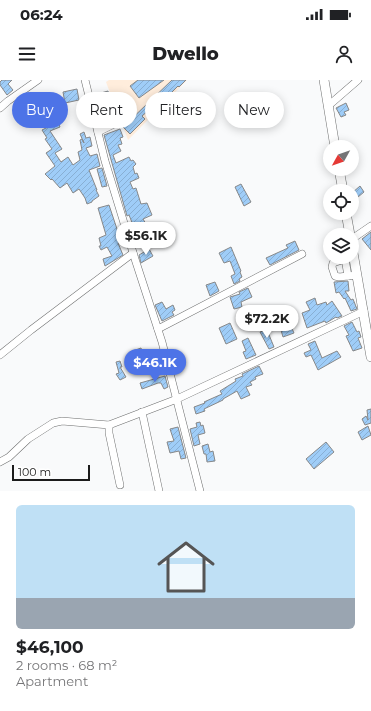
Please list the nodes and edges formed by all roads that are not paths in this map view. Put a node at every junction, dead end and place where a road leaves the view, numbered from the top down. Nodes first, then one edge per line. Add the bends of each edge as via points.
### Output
1 (38, 80) edge
2 (85, 80) edge
3 (324, 80) edge
4 (358, 80) edge
5 (328, 106) junction
6 (0, 108) edge
7 (106, 128) edge
8 (98, 132) junction
9 (334, 140) edge
10 (371, 226) edge
11 (359, 234) edge
12 (133, 254) junction
13 (302, 254) dead end
14 (333, 264) edge
15 (352, 264) edge
16 (353, 276) junction
17 (364, 311) junction
18 (158, 329) junction
19 (0, 355) edge
20 (371, 357) edge
21 (177, 399) junction
22 (142, 412) junction
23 (109, 425) junction
24 (0, 462) edge
25 (120, 485) dead end
26 (159, 491) edge
27 (200, 491) edge

1 - 6 street
2 - 8 street
3 - 5 main road
4 - 5 street
5 - 9 main road
7 - 8 street
8 - 12 street
10 - 11 street
12 - 18 street
12 - 19 street
13 - 18 street
14 - 16 street via 335,276
15 - 16 main road
16 - 17 main road
17 - 20 main road
17 - 21 street
18 - 21 street
21 - 22 street
21 - 27 street
22 - 23 street
22 - 26 street
23 - 24 street via 62,421 53,423
23 - 25 street

